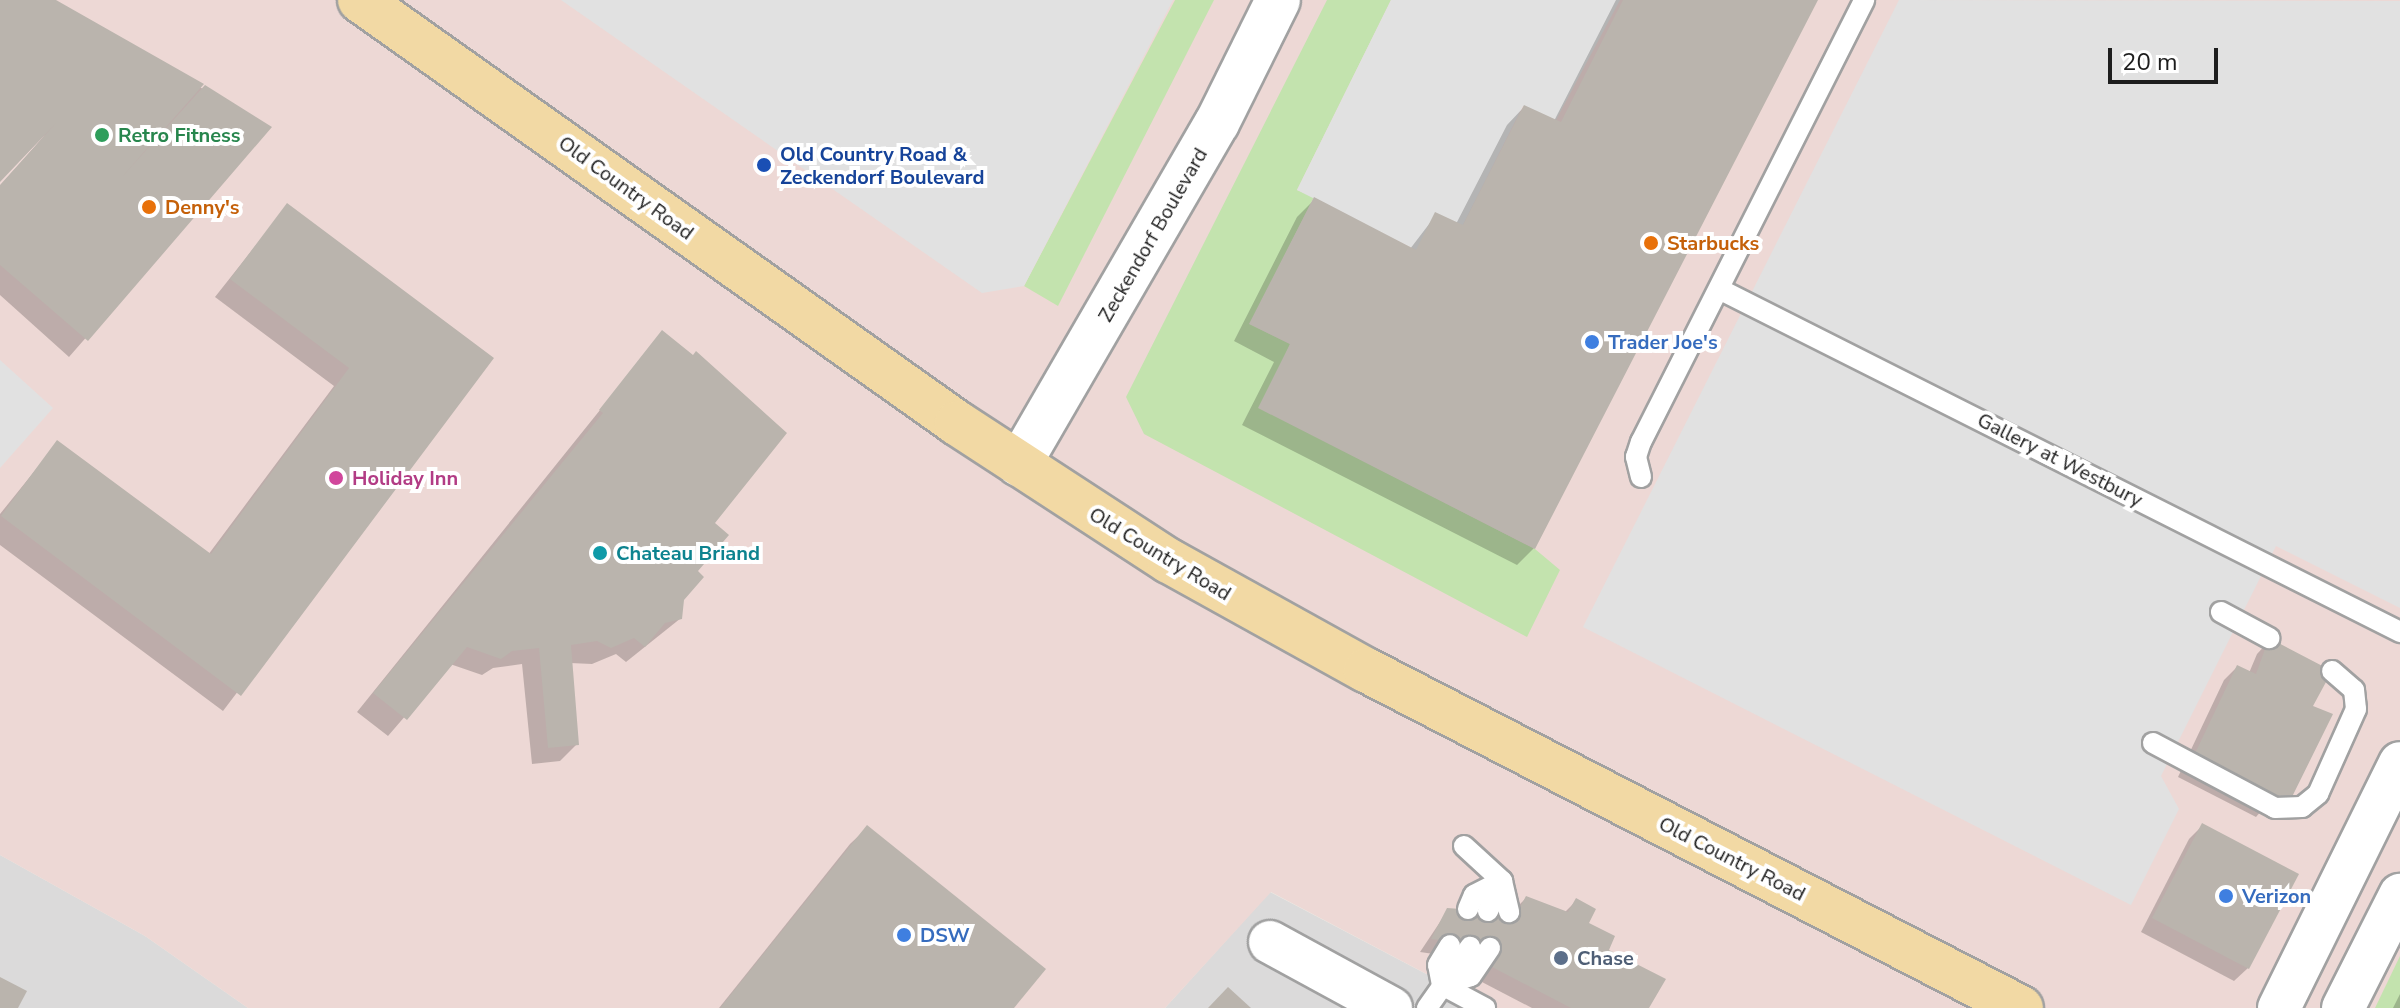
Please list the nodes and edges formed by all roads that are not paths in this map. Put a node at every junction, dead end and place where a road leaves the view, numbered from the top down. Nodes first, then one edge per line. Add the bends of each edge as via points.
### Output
1 (360, 0) edge
2 (1278, 0) edge
3 (1864, 0) edge
4 (1719, 289) junction
5 (1019, 464) junction
6 (1641, 477) dead end
7 (2221, 612) dead end
8 (2400, 632) edge
9 (2269, 638) dead end
10 (2332, 671) dead end
11 (2153, 743) dead end
12 (2400, 763) edge
13 (1464, 846) dead end
14 (1502, 881) junction
15 (2400, 895) edge
16 (1270, 942) dead end
17 (1442, 985) junction
18 (1391, 1008) edge
19 (1427, 1008) edge
20 (1485, 1008) edge
21 (2021, 1008) edge
22 (2279, 1008) edge
23 (2343, 1008) edge

1 - 5 main road, Old Country Road
2 - 5 street, Zeckendorf Boulevard via 1217,123
3 - 4 lane
4 - 6 lane via 1641,442 1636,457
4 - 8 lane, Gallery at Westbury
5 - 21 main road, Old Country Road via 1169,561 1340,656
7 - 9 lane
10 - 11 lane via 2354,690 2356,709 2318,794 2302,807 2275,808
12 - 22 street
13 - 14 lane
14 - 14 lane via 1474,895 1488,911
15 - 23 street
16 - 18 street
17 - 17 lane via 1471,976 1470,947 1438,965
17 - 19 lane
17 - 20 lane

